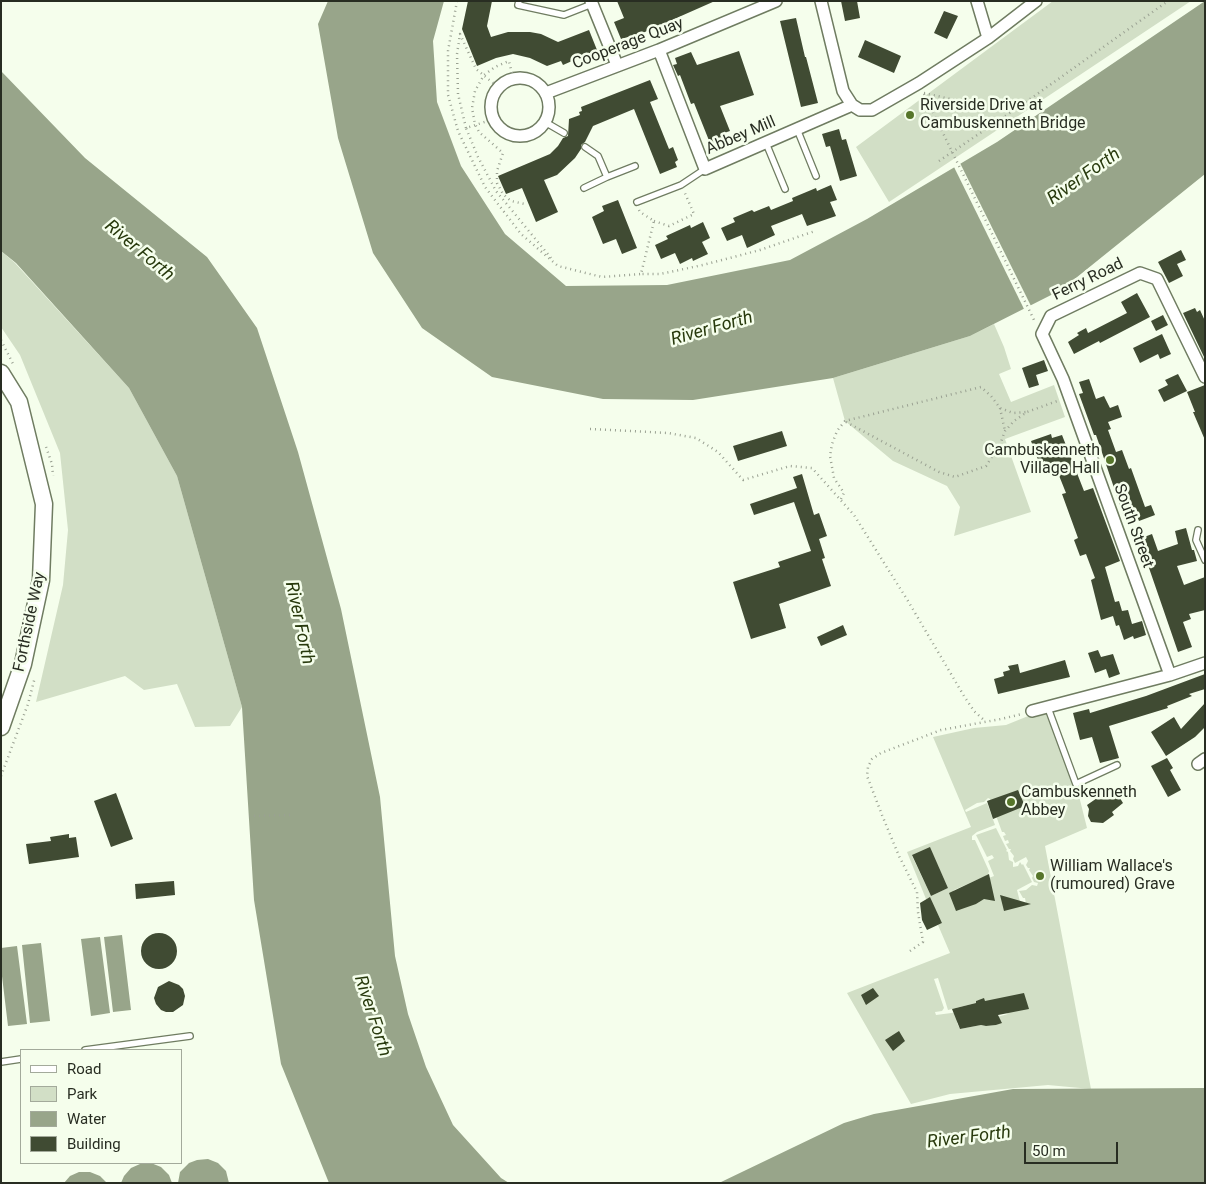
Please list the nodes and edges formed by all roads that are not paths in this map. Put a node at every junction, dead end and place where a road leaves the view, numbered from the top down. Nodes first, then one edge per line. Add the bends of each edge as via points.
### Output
1 (519, 1) edge
2 (776, 1) edge
3 (821, 1) edge
4 (977, 1) edge
5 (1036, 1) edge
6 (591, 2) edge
7 (988, 38) junction
8 (659, 50) junction
9 (617, 65) junction
10 (546, 93) junction
11 (852, 105) junction
12 (545, 122) junction
13 (797, 129) junction
14 (564, 133) dead end
15 (766, 143) junction
16 (585, 147) dead end
17 (634, 166) dead end
18 (706, 169) junction
19 (816, 176) dead end
20 (607, 177) junction
21 (584, 188) dead end
22 (785, 189) dead end
23 (637, 202) road end
24 (1042, 334) joint
25 (1, 372) edge
26 (1205, 377) edge
27 (1198, 530) dead end
28 (1205, 560) edge
29 (1205, 663) edge
30 (1170, 675) junction
31 (1048, 708) junction
32 (1032, 711) road end
33 (1, 727) edge
34 (1116, 765) dead end
35 (190, 1036) dead end
36 (92, 1049) edge
37 (20, 1059) edge
38 (1, 1062) edge

1 - 6 lane via 518,6 564,15
2 - 8 street, Cooperage Quay
3 - 11 street via 843,91
4 - 7 street
5 - 7 street
6 - 9 street
7 - 11 street via 921,88 872,110 860,110
8 - 9 street, Cooperage Quay
8 - 18 street, Abbey Mill
9 - 10 street, Cooperage Quay
10 - 12 street via 550,108
10 - 12 street via 535,82 513,78 498,87 491,102 499,127 514,135 531,134
11 - 13 street, Abbey Mill
12 - 14 lane
13 - 15 street, Abbey Mill
13 - 19 lane
15 - 18 street, Abbey Mill
15 - 22 lane
16 - 20 lane via 598,156
17 - 20 lane
18 - 23 lane via 681,185
20 - 21 lane
24 - 26 street, Ferry Road via 1051,316 1140,273 1157,279
24 - 30 street, South Street via 1069,397
25 - 33 street, Forthside Way via 19,402 44,504 42,580 23,664
27 - 28 lane via 1196,540
29 - 30 street
30 - 31 street
31 - 32 street
31 - 34 lane via 1076,784
35 - 36 lane
37 - 38 lane

